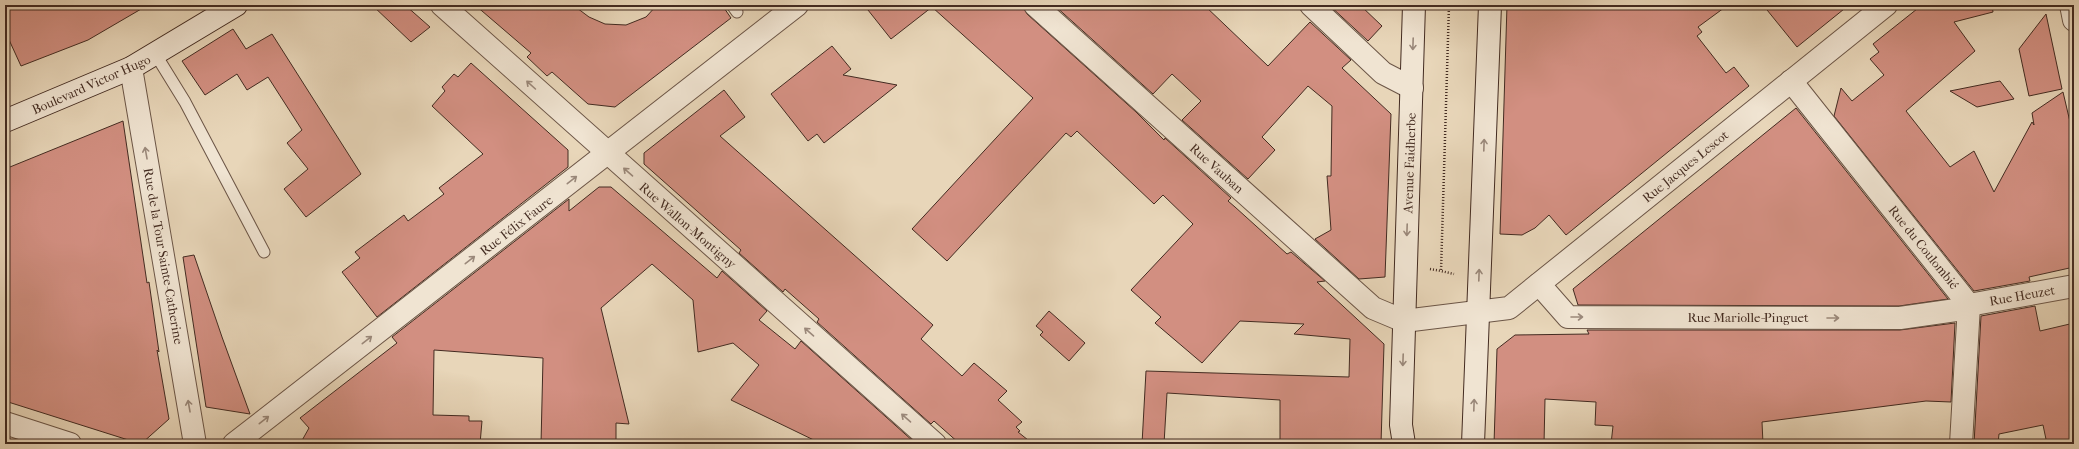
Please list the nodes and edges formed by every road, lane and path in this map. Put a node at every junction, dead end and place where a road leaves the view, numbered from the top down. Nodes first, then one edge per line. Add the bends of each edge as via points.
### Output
1 (236, 5) edge
2 (442, 5) edge
3 (797, 5) edge
4 (1035, 5) edge
5 (1310, 5) edge
6 (1414, 5) edge
7 (1449, 5) edge
8 (1490, 5) edge
9 (1886, 5) edge
10 (2071, 5) edge
11 (2074, 20) edge
12 (156, 55) junction
13 (131, 68) junction
14 (1791, 81) junction
15 (1412, 88) junction
16 (5, 121) edge
17 (607, 153) junction
18 (264, 252) dead end
19 (1479, 280) junction
20 (1539, 284) junction
21 (2074, 286) edge
22 (1969, 305) junction
23 (1478, 313) junction
24 (1404, 321) junction
25 (5, 423) edge
26 (70, 444) edge
27 (195, 444) edge
28 (234, 444) edge
29 (935, 444) edge
30 (1404, 444) edge
31 (1473, 444) edge
32 (1961, 444) edge

1 - 12 street, Boulevard Victor Hugo
17 -> 2 street, Rue Wallon-Montigny
3 - 17 street, Rue Félix Faure
4 - 24 street, Rue Vauban via 1373,308
5 - 15 street via 1383,73
6 -> 15 street, Avenue Faidherbe
7 - 19 path via 1441,271
19 -> 8 street
9 - 14 street, Rue Jacques Lescot
10 - 11 street
12 - 13 street, Boulevard Victor Hugo
12 - 18 lane via 185,102
13 - 16 street, Boulevard Victor Hugo
27 -> 13 street, Rue de la Tour Sainte-Catherine
14 - 20 street, Rue Jacques Lescot
14 - 22 street, Rue du Coulombié
15 -> 24 street, Avenue Faidherbe
28 -> 17 street, Rue Félix Faure
29 -> 17 street, Rue Wallon-Montigny
19 - 23 street
20 -> 22 street, Rue Mariolle-Pinguet via 1568,317 1900,318 1956,310
20 - 23 street, Rue Jacques Lescot via 1509,308
21 - 22 street, Rue Heuzet
22 - 32 street
23 - 24 street
31 -> 23 street
24 -> 30 street, Avenue Faidherbe via 1401,425
25 - 26 street

